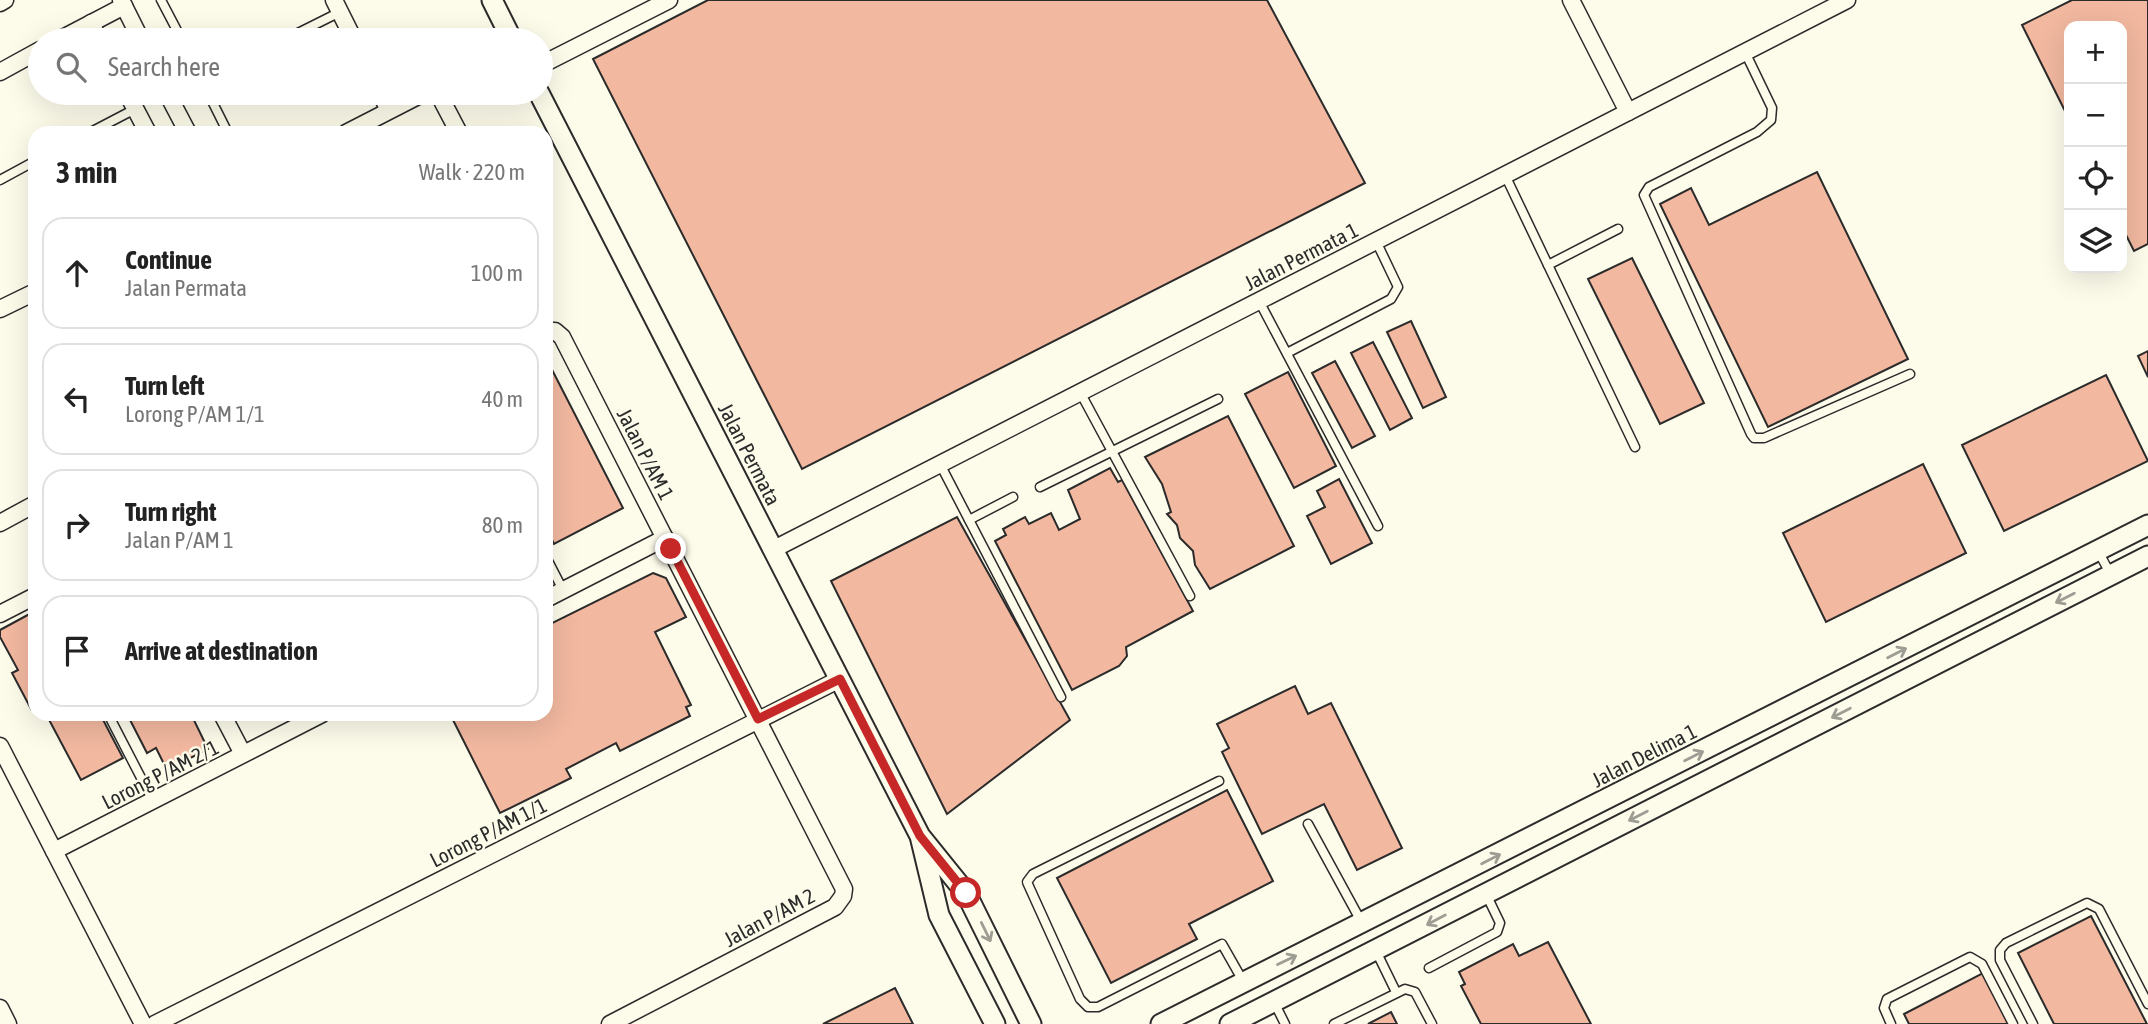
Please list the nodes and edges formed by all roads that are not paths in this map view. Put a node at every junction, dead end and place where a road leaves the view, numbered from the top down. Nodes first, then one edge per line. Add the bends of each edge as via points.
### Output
1 (5, 0) edge
2 (161, 0) edge
3 (492, 0) edge
4 (669, 0) edge
5 (1571, 0) edge
6 (1847, 0) edge
7 (0, 3) edge
8 (122, 3) edge
9 (337, 6) edge
10 (90, 23) junction
11 (81, 28) edge
12 (93, 28) edge
13 (135, 28) edge
14 (175, 28) edge
15 (303, 28) edge
16 (348, 28) edge
17 (506, 28) edge
18 (1745, 52) junction
19 (28, 57) edge
20 (553, 59) edge
21 (0, 72) edge
22 (133, 105) edge
23 (173, 105) edge
24 (214, 105) edge
25 (386, 105) edge
26 (399, 105) edge
27 (444, 105) edge
28 (546, 105) edge
29 (135, 109) junction
30 (389, 110) junction
31 (1628, 112) junction
32 (102, 126) edge
33 (144, 126) edge
34 (184, 126) edge
35 (225, 126) edge
36 (358, 126) edge
37 (454, 126) edge
38 (28, 165) edge
39 (1505, 175) junction
40 (0, 180) edge
41 (1618, 229) dead end
42 (1376, 241) junction
43 (1548, 265) junction
44 (28, 295) edge
45 (1259, 300) junction
46 (0, 309) edge
47 (553, 331) edge
48 (1287, 353) junction
49 (1910, 374) dead end
50 (1080, 392) junction
51 (1218, 399) dead end
52 (1635, 447) dead end
53 (1112, 451) junction
54 (940, 464) junction
55 (1040, 487) dead end
56 (1013, 497) dead end
57 (28, 508) edge
58 (969, 520) junction
59 (0, 523) edge
60 (2148, 525) edge
61 (1378, 526) dead end
62 (665, 538) junction
63 (774, 549) junction
64 (2098, 551) junction
65 (2148, 556) edge
66 (553, 570) edge
67 (2111, 575) junction
68 (563, 590) junction
69 (553, 595) edge
70 (1190, 596) dead end
71 (28, 600) edge
72 (0, 614) edge
73 (840, 679) junction
74 (1061, 697) dead end
75 (758, 719) junction
76 (112, 721) edge
77 (226, 721) edge
78 (308, 721) edge
79 (0, 746) edge
80 (243, 754) junction
81 (1219, 781) dead end
82 (153, 801) junction
83 (1308, 824) dead end
84 (920, 836) junction
85 (54, 851) junction
86 (1486, 894) junction
87 (1362, 924) junction
88 (1376, 951) junction
89 (1429, 968) dead end
90 (1243, 981) junction
91 (1396, 992) junction
92 (1274, 1002) junction
93 (2148, 1004) edge
94 (0, 1008) edge
95 (8, 1024) edge
96 (143, 1024) edge
97 (155, 1024) edge
98 (610, 1024) edge
99 (995, 1024) edge
100 (1031, 1024) edge
101 (1161, 1024) edge
102 (1230, 1024) edge
103 (1285, 1024) edge
104 (1334, 1024) edge
105 (1432, 1024) edge
106 (1891, 1024) edge
107 (2012, 1024) edge
108 (2033, 1024) edge

1 - 7 street
2 - 14 lane
3 - 17 street
4 - 20 street
5 - 31 street
6 - 18 street, Jalan Permata 1
8 - 10 street
8 - 13 street
9 - 15 lane
9 - 16 street
10 - 11 street
10 - 12 street
18 - 31 street, Jalan Permata 1
18 - 49 lane via 1772,108 1771,120 1757,132 1649,187 1644,194 1751,434 1764,439
19 - 21 street
22 - 29 street
23 - 34 street
24 - 35 lane
25 - 30 street
26 - 30 street
27 - 37 street
28 - 63 street, Jalan Permata
29 - 32 lane
29 - 33 street
30 - 36 street
31 - 39 street, Jalan Permata 1
38 - 40 lane
39 - 42 street, Jalan Permata 1
39 - 43 lane
41 - 43 lane
42 - 45 street, Jalan Permata 1
42 - 48 lane via 1398,286 1391,299
43 - 52 lane
44 - 46 street
45 - 48 lane
45 - 50 street, Jalan Permata 1
47 - 62 street, Jalan P/AM 1 via 562,337
48 - 61 lane
50 - 53 lane
50 - 54 street, Jalan Permata 1
51 - 53 lane
53 - 55 lane
53 - 70 lane
54 - 58 lane
54 - 63 street, Jalan Permata 1
56 - 58 lane
57 - 59 street
58 - 74 lane
60 - 64 street, Jalan Delima 1
62 - 68 street
62 - 75 street, Jalan P/AM 1
63 - 73 street, Jalan Permata
64 - 67 lane
87 -> 64 street, Jalan Delima 1
65 - 67 street
66 - 68 lane
67 -> 86 street
68 - 69 street
71 - 72 street
73 - 75 street, Lorong P/AM 1/1
73 - 84 street, Jalan Permata
75 - 97 street, Lorong P/AM 1/1
75 - 98 street, Jalan P/AM 2 via 842,883 843,896 835,907
76 - 82 lane
77 - 80 street
78 - 80 street, Lorong P/AM 2/1
79 - 85 street
80 - 82 street, Lorong P/AM 2/1
81 - 90 lane via 1033,874 1027,882 1080,999 1088,1007 1098,1007 1222,944
82 - 85 street, Lorong P/AM 2/1
83 - 87 lane
84 - 99 street, Jalan Permata via 939,915
84 -> 100 street, Jalan Permata via 966,893
85 - 96 street
86 -> 88 street
86 - 89 lane via 1500,923 1497,932
90 -> 87 street, Jalan Delima 1
88 - 91 lane
88 - 92 street
90 - 101 street, Jalan Delima 1
91 - 104 lane
91 - 105 lane via 1415,992
92 - 102 street
92 - 103 lane
93 - 108 lane via 2099,909 2087,902 2000,950 2000,960
94 - 95 street
106 - 107 lane via 1884,1008 1887,999 1969,957 1982,964

